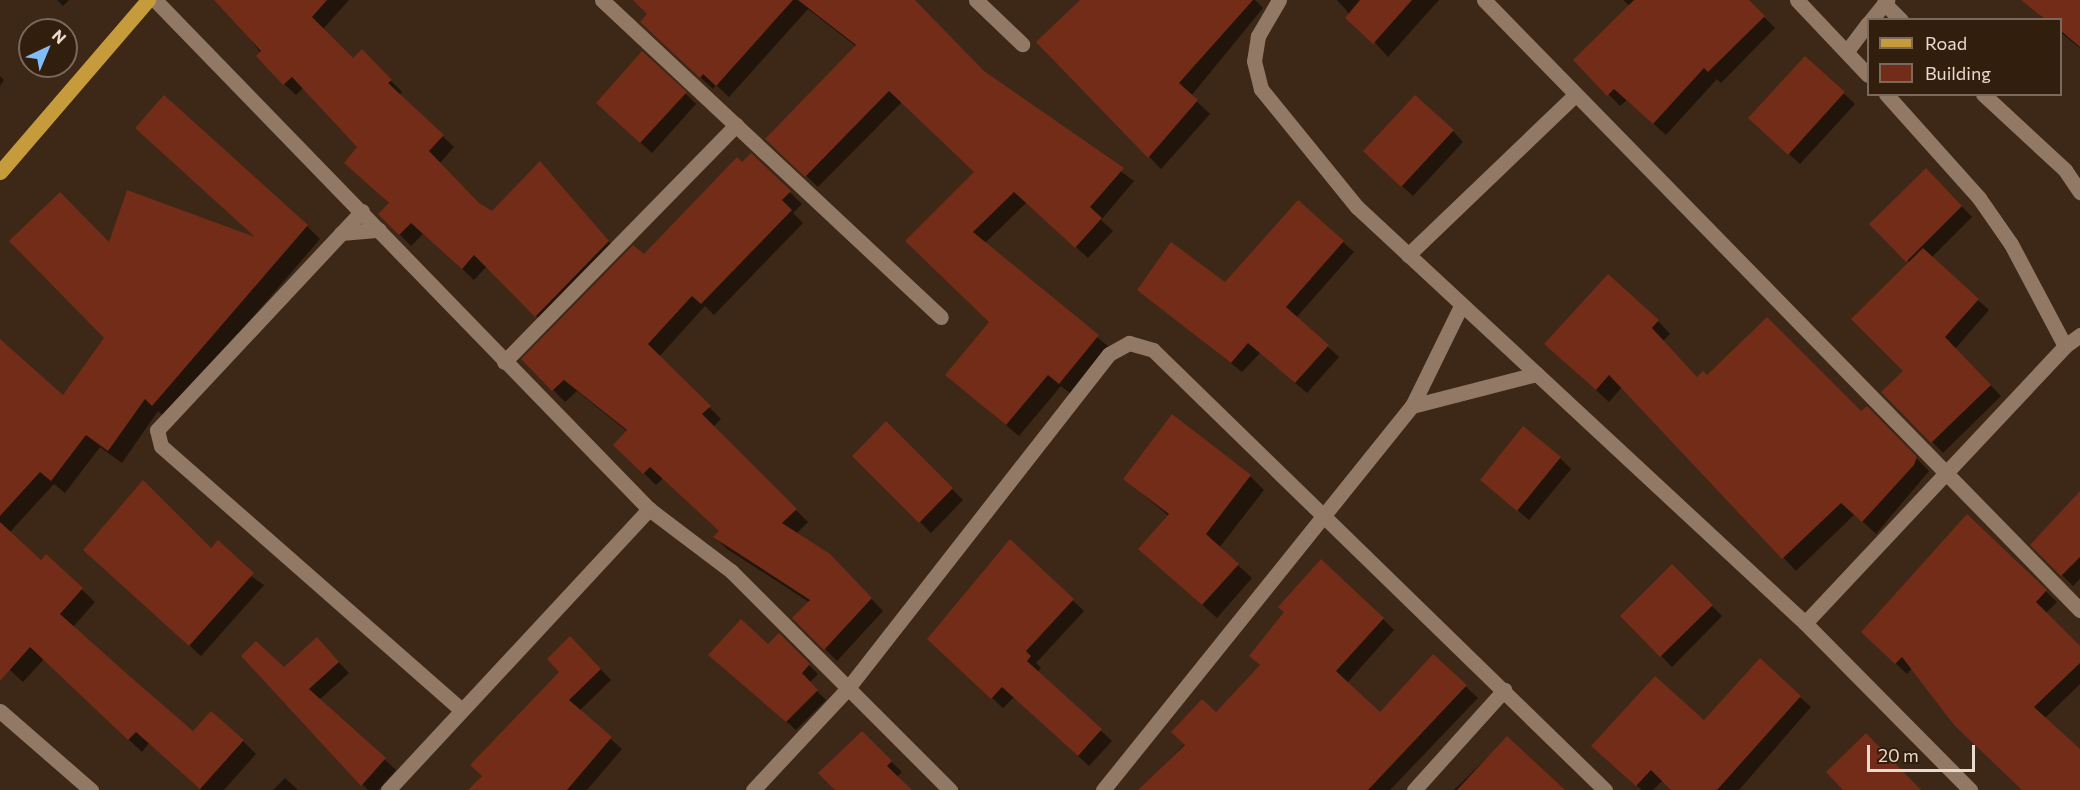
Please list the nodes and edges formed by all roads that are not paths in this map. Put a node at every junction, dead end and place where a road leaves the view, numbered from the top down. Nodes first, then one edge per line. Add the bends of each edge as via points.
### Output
1 (148, 0) edge
2 (155, 0) edge
3 (602, 0) edge
4 (976, 0) edge
5 (1279, 0) edge
6 (1484, 0) edge
7 (1797, 0) edge
8 (1885, 2) edge
9 (1872, 18) edge
10 (1899, 18) edge
11 (1867, 25) edge
12 (1022, 44) dead end
13 (1847, 51) junction
14 (1867, 73) edge
15 (1574, 96) junction
16 (1888, 96) edge
17 (1985, 96) edge
18 (736, 125) junction
19 (0, 172) edge
20 (2080, 192) edge
21 (362, 212) junction
22 (379, 230) junction
23 (341, 233) junction
24 (1408, 255) junction
25 (1461, 306) junction
26 (941, 317) dead end
27 (2080, 335) edge
28 (2065, 346) junction
29 (504, 362) junction
30 (1537, 374) junction
31 (1412, 406) junction
32 (1952, 473) junction
33 (649, 509) junction
34 (1326, 513) junction
35 (2080, 610) edge
36 (1805, 623) junction
37 (848, 688) junction
38 (1504, 690) junction
39 (461, 710) junction
40 (0, 711) edge
41 (91, 790) edge
42 (388, 790) edge
43 (753, 790) edge
44 (950, 790) edge
45 (1103, 790) edge
46 (1414, 790) edge
47 (1605, 790) edge
48 (1970, 790) edge

1 - 19 main road
2 - 21 street
3 - 18 street
4 - 12 street
5 - 24 street via 1258,36 1254,60 1261,88 1356,207
6 - 15 street
7 - 13 street
8 - 9 street
8 - 10 street
11 - 13 street
13 - 14 street
15 - 24 street
15 - 32 street
16 - 28 street via 1979,198 2011,244
17 - 20 street via 2065,170
18 - 26 street
18 - 29 street
21 - 22 street
21 - 23 street
22 - 23 street
22 - 29 street
23 - 39 street via 165,417 157,430 161,446
24 - 25 street
25 - 30 street
25 - 31 street
27 - 28 street
28 - 32 street
29 - 33 street
30 - 31 street
30 - 36 street
31 - 34 street
32 - 35 street
32 - 36 street
33 - 37 street via 731,571
33 - 39 street
34 - 37 street via 1153,350 1129,343 1109,354
34 - 38 street
34 - 45 street
36 - 48 street
37 - 43 street
37 - 44 street
38 - 46 street
38 - 47 street
39 - 42 street
40 - 41 street

